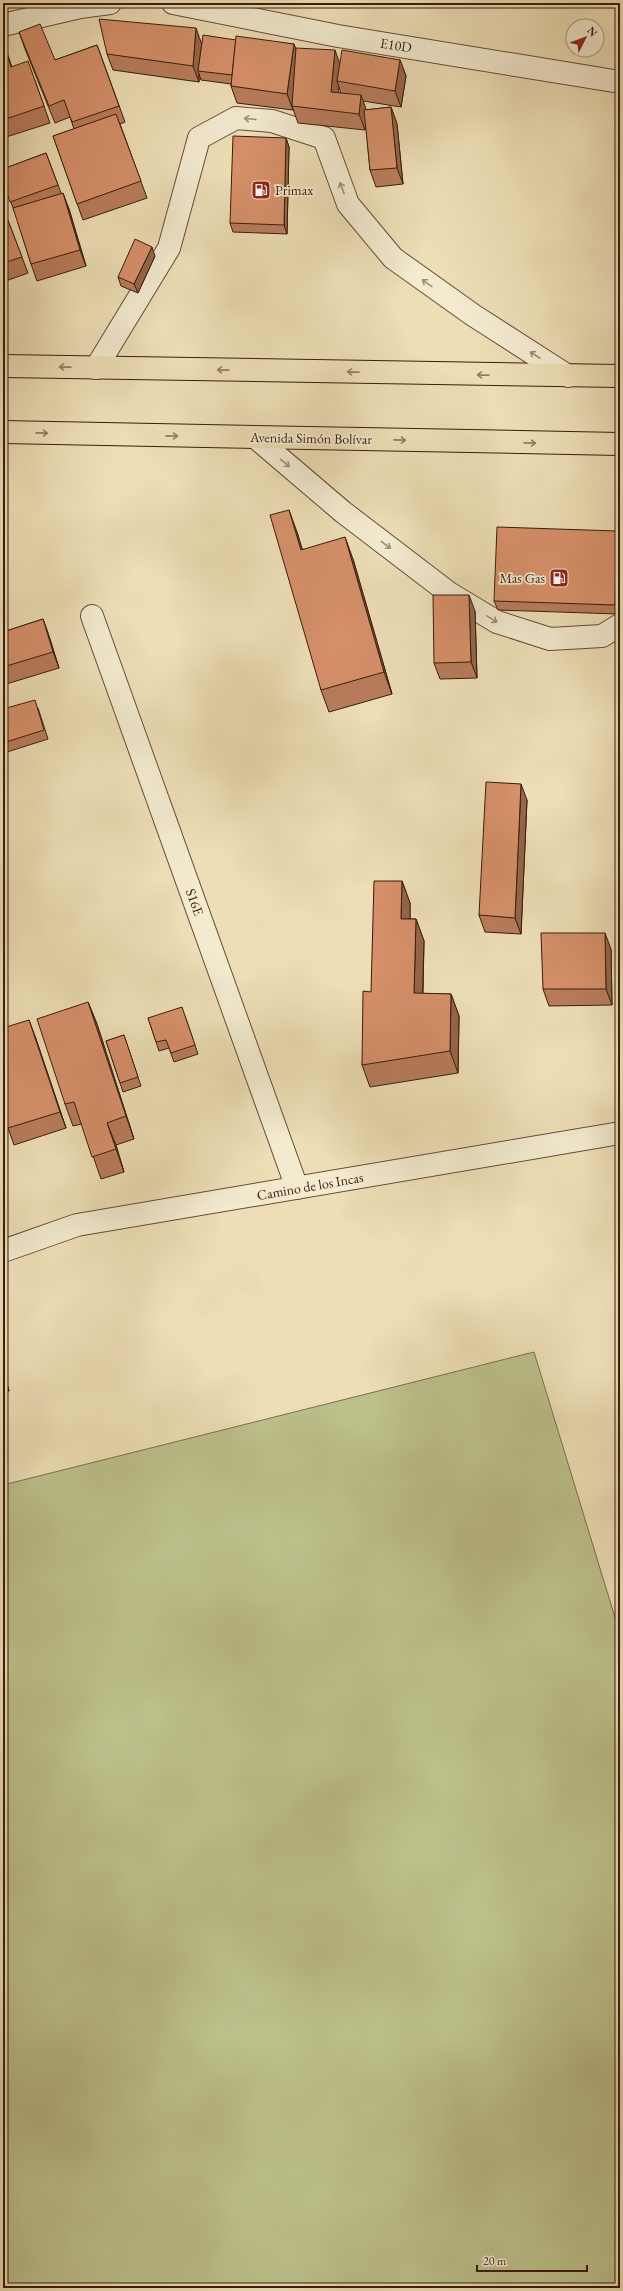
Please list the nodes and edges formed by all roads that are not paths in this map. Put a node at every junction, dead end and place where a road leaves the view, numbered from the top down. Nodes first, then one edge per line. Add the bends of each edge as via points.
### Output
1 (110, 3) edge
2 (173, 3) edge
3 (3, 25) edge
4 (620, 82) edge
5 (3, 366) edge
6 (96, 368) junction
7 (568, 376) junction
8 (620, 376) edge
9 (3, 432) edge
10 (255, 437) junction
11 (620, 444) edge
12 (92, 616) dead end
13 (620, 625) edge
14 (620, 1133) edge
15 (297, 1188) junction
16 (3, 1251) edge

1 - 3 street via 80,6
2 - 4 street, E10D via 338,36
6 -> 5 highway
7 -> 6 highway
7 -> 6 street via 473,315 393,258 348,204 324,138 272,121 236,118 199,138 169,248
7 - 8 highway
9 -> 10 highway, Avenida Simón Bolívar
10 -> 11 highway, Avenida Simón Bolívar
10 -> 13 street via 343,512 449,593 497,622 550,639 602,636
12 - 15 street, S16E
14 - 15 street, Camino de los Incas
15 - 16 street, Camino de los Incas via 77,1225

